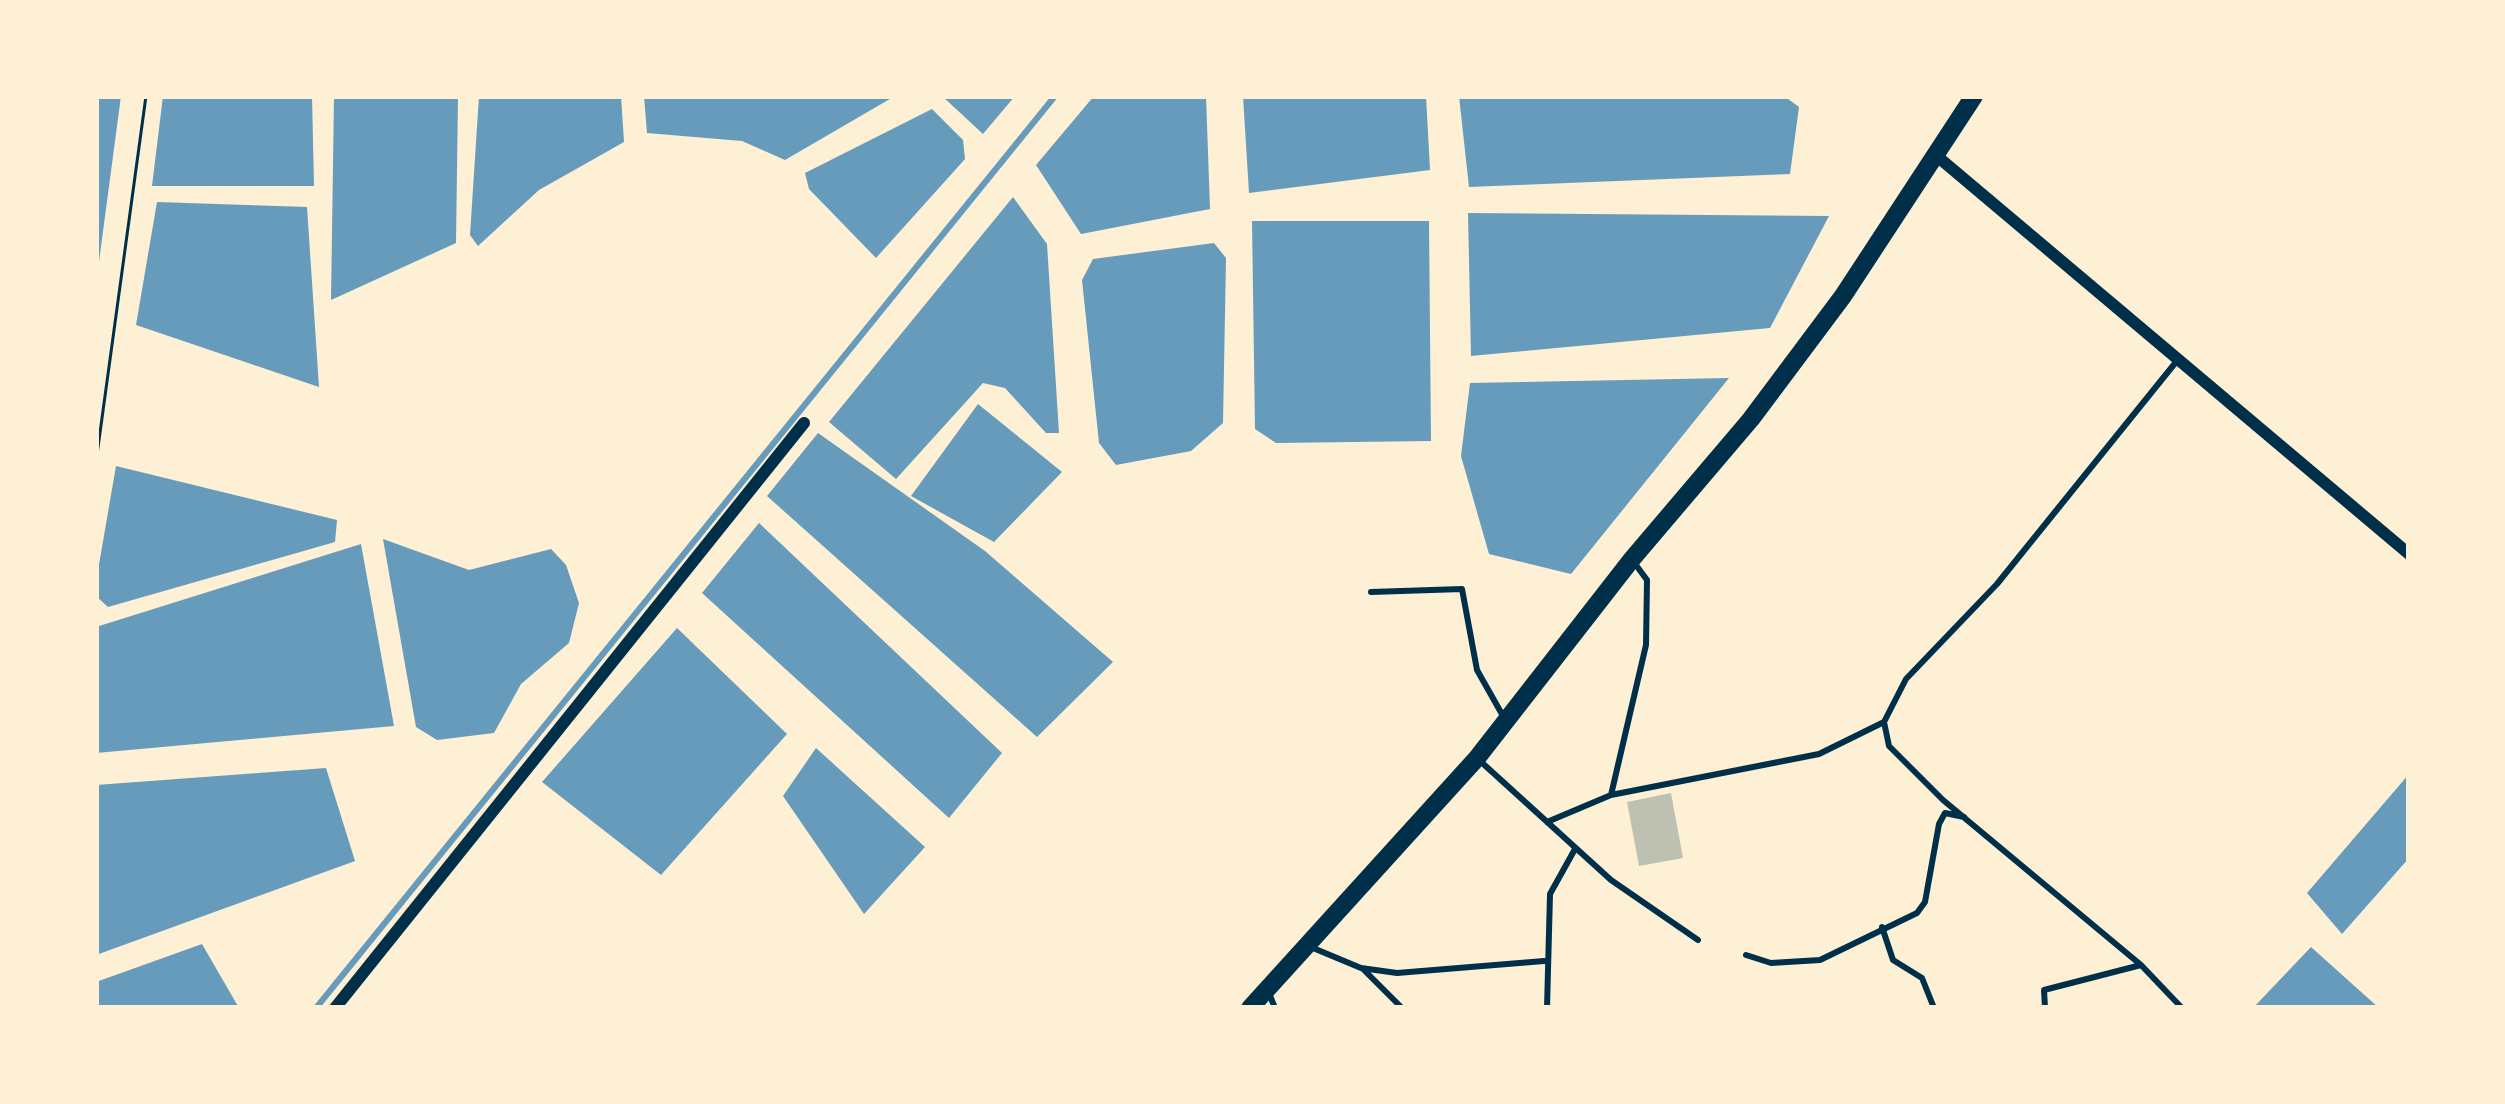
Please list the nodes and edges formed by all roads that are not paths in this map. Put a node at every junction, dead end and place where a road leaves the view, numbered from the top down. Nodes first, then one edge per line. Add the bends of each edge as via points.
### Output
1 (1974, 96) edge
2 (1938, 157) junction
3 (2178, 359) junction
4 (804, 423) dead end
5 (2409, 554) edge
6 (1632, 559) junction
7 (1371, 592) dead end
8 (1505, 718) junction
9 (1884, 722) junction
10 (1477, 758) junction
11 (1611, 795) junction
12 (1966, 818) junction
13 (1547, 822) junction
14 (1576, 849) junction
15 (1882, 927) junction
16 (1698, 940) dead end
17 (1305, 945) junction
18 (1746, 955) dead end
19 (1544, 961) junction
20 (2141, 965) junction
21 (1361, 968) junction
22 (1267, 988) junction
23 (335, 1008) edge
24 (1250, 1008) edge
25 (1275, 1008) edge
26 (1402, 1008) edge
27 (1547, 1008) edge
28 (1934, 1008) edge
29 (2045, 1008) edge
30 (2182, 1008) edge

1 - 2 main road
2 - 3 street
2 - 6 main road via 1751,419
3 - 5 street
3 - 9 lane via 1997,584 1906,679
4 - 23 street
6 - 8 main road
6 - 11 lane via 1647,580 1646,645
7 - 8 lane via 1462,589 1478,670
8 - 10 main road
9 - 11 lane via 1820,754
9 - 12 lane via 1889,746
10 - 13 lane
10 - 17 main road
11 - 13 lane
12 - 15 lane via 1945,813 1939,824 1922,908
12 - 20 lane
13 - 14 lane
14 - 16 lane
14 - 19 lane via 1552,885
15 - 18 lane via 1820,960 1771,963
15 - 28 lane via 1893,960 1922,978
17 - 21 lane
17 - 22 main road
19 - 21 lane via 1397,974
19 - 27 lane
20 - 29 lane via 2044,990
20 - 30 lane
21 - 26 lane
22 - 24 main road
22 - 25 lane

